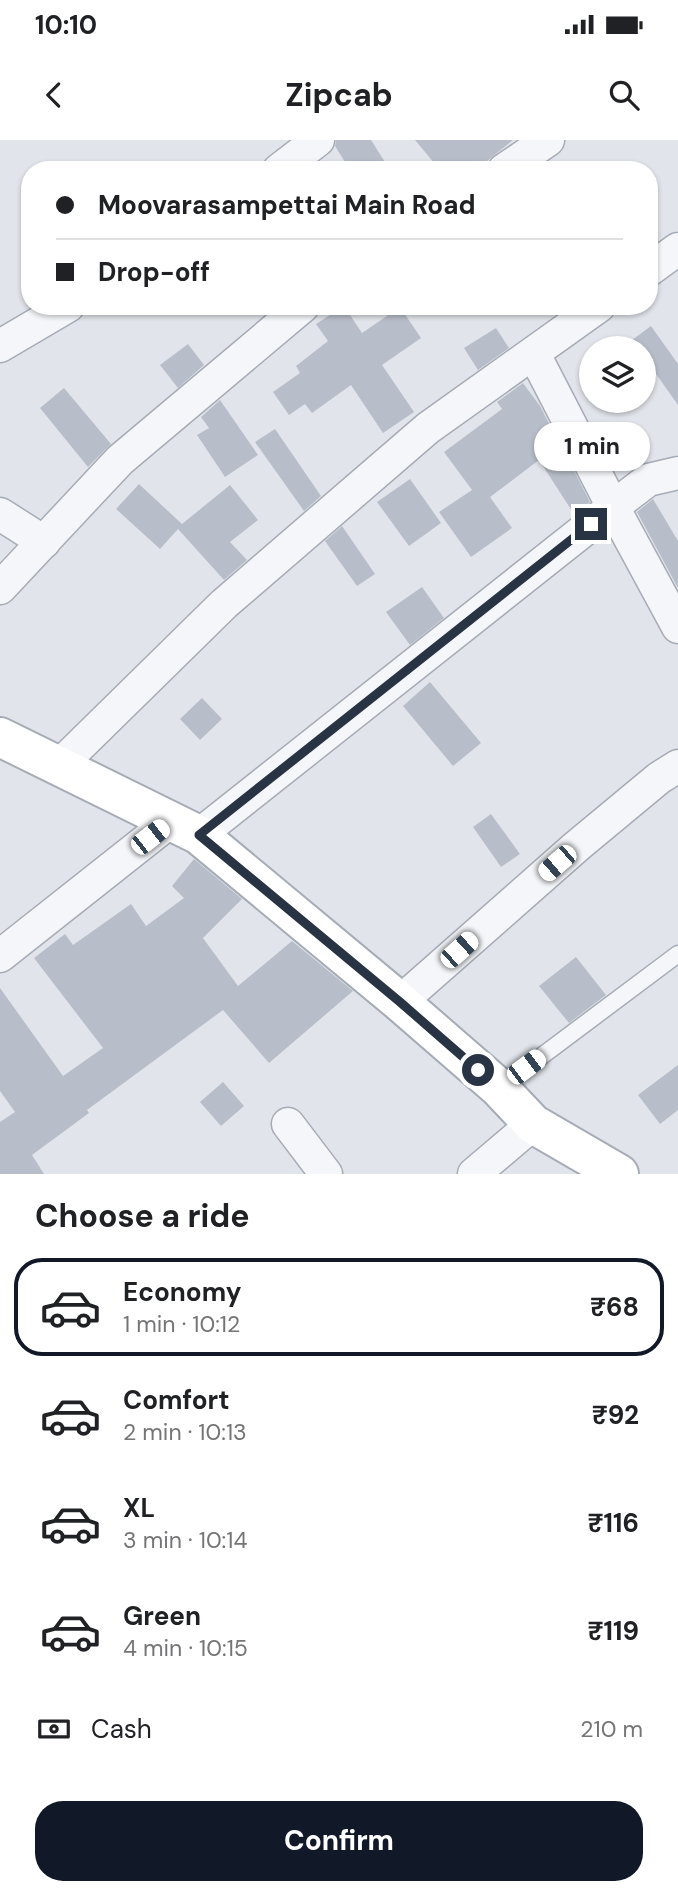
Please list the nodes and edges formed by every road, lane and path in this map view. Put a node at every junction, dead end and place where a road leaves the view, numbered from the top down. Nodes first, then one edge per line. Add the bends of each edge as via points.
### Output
1 (318, 140) edge
2 (548, 140) edge
3 (291, 161) edge
4 (517, 161) edge
5 (678, 249) edge
6 (658, 263) edge
7 (53, 315) edge
8 (292, 315) edge
9 (587, 315) edge
10 (0, 346) edge
11 (534, 354) junction
12 (678, 473) edge
13 (613, 507) junction
14 (0, 514) edge
15 (44, 542) junction
16 (0, 588) edge
17 (678, 627) edge
18 (0, 737) edge
19 (59, 766) junction
20 (678, 766) edge
21 (185, 827) junction
22 (678, 954) edge
23 (0, 956) edge
24 (400, 1002) junction
25 (499, 1088) junction
26 (288, 1124) dead end
27 (533, 1124) junction
28 (326, 1174) edge
29 (474, 1174) edge
30 (619, 1174) edge

1 - 3 street
2 - 4 street
5 - 6 street
7 - 10 street
8 - 15 street via 120,460
9 - 11 street
11 - 13 street
11 - 19 street via 428,428 224,604
12 - 13 street via 648,480
13 - 17 street
13 - 21 street
14 - 15 street
15 - 16 street
18 - 19 street
19 - 21 street
20 - 24 street via 577,846
21 - 23 street
21 - 24 street
22 - 25 lane
24 - 25 street
25 - 27 street
26 - 28 street
27 - 29 street
27 - 30 street

